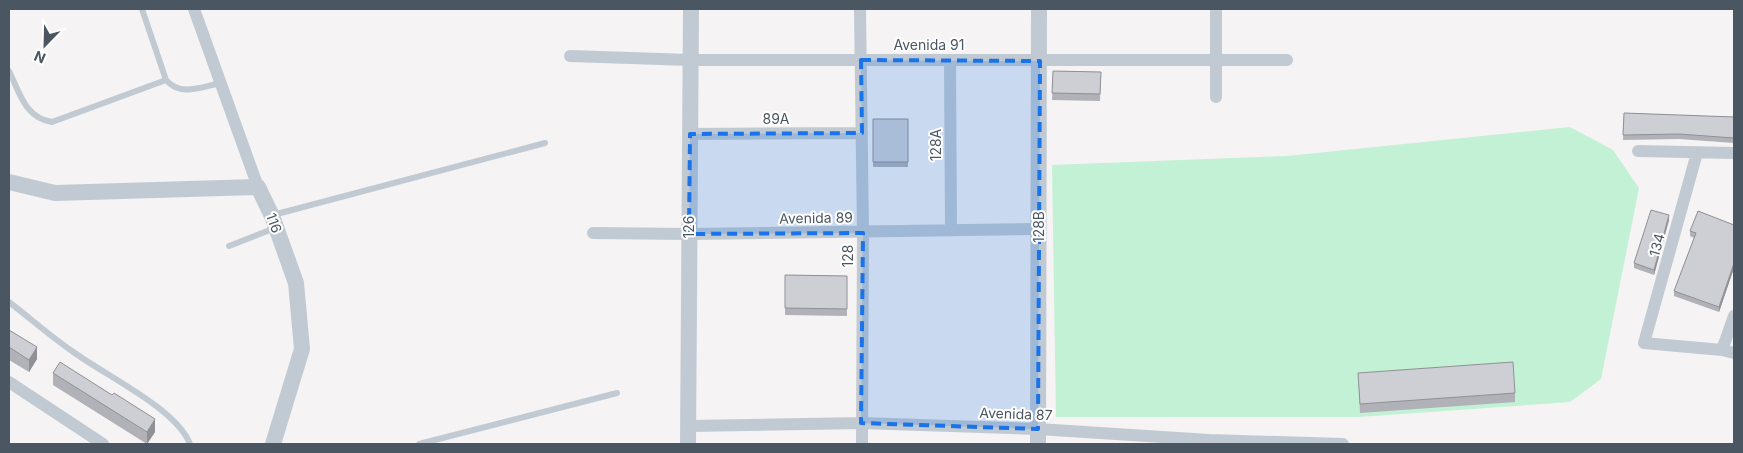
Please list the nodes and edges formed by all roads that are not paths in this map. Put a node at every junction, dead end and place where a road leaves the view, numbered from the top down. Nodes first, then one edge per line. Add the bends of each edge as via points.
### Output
1 (142, 9) edge
2 (194, 9) edge
3 (690, 9) edge
4 (860, 9) edge
5 (1039, 9) edge
6 (1216, 9) edge
7 (570, 56) dead end
8 (1216, 59) junction
9 (690, 60) junction
10 (861, 60) junction
11 (950, 60) junction
12 (1040, 60) junction
13 (1287, 60) dead end
14 (9, 71) edge
15 (166, 80) junction
16 (222, 82) junction
17 (1216, 97) dead end
18 (862, 133) junction
19 (690, 134) junction
20 (545, 143) dead end
21 (1638, 151) dead end
22 (1697, 153) junction
23 (1734, 154) edge
24 (9, 182) edge
25 (258, 187) junction
26 (274, 222) junction
27 (1039, 229) junction
28 (951, 230) junction
29 (593, 233) dead end
30 (863, 233) junction
31 (689, 234) junction
32 (229, 246) dead end
33 (9, 302) edge
34 (1734, 316) edge
35 (1728, 352) edge
36 (9, 382) edge
37 (617, 393) dead end
38 (861, 423) junction
39 (688, 426) junction
40 (1038, 437) edge
41 (1209, 442) edge
42 (103, 444) edge
43 (190, 444) edge
44 (273, 444) edge
45 (419, 444) edge
46 (688, 444) edge
47 (862, 444) edge
48 (1343, 444) edge

1 - 15 lane
2 - 16 street, 116
3 - 9 street, 126
4 - 10 street, 128
5 - 12 street, 128B
6 - 8 street
7 - 9 street, Avenida 91
8 - 12 street, Avenida 91
8 - 13 street, Avenida 91
8 - 17 street
9 - 10 street, Avenida 91
9 - 19 street, 126
10 - 11 street, Avenida 91
10 - 18 street, 128
11 - 12 street, Avenida 91
11 - 28 street, 128A
12 - 27 street, 128B
14 - 15 lane via 29,111 39,120 52,122
15 - 16 lane via 182,91
16 - 25 street, 116
18 - 19 street, 89A
18 - 30 street, 128
19 - 31 street, 126
20 - 26 lane
21 - 22 street
22 - 23 street
22 - 35 street, 134 via 1644,343
24 - 25 street via 56,193
25 - 26 street, 116
26 - 32 lane
26 - 44 street, 116 via 296,283 302,349
27 - 28 street, Avenida 89
27 - 40 street, 128B
28 - 30 street, Avenida 89
29 - 31 street, Avenida 89
30 - 31 street, Avenida 89
30 - 38 street, 128
31 - 39 street, 126
33 - 43 lane via 72,351 165,413 180,427
34 - 35 street
36 - 42 street
37 - 45 lane
38 - 39 street, Avenida 87
38 - 40 street, Avenida 87
38 - 47 street, 128
39 - 46 street, 126
40 - 41 street, Avenida 87
41 - 48 street, Avenida 87

